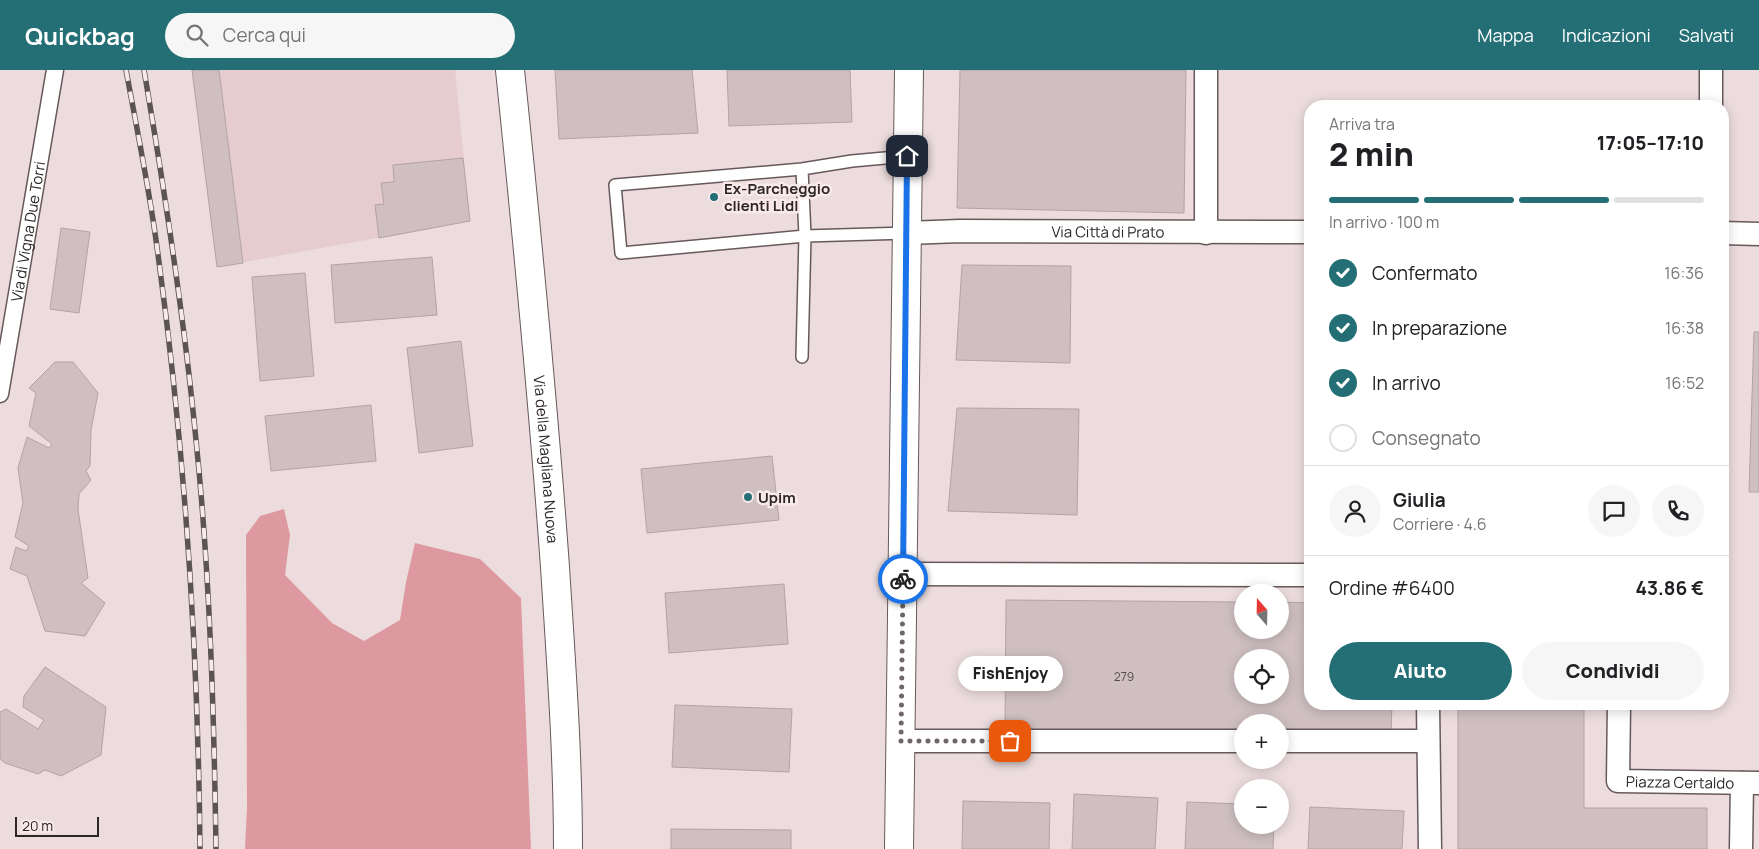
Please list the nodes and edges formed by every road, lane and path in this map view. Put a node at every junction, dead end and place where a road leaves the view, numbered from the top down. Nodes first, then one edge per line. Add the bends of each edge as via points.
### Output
1 (55, 70) edge
2 (510, 70) edge
3 (909, 70) edge
4 (1206, 70) edge
5 (1712, 70) edge
6 (1711, 100) edge
7 (907, 156) junction
8 (802, 169) junction
9 (1304, 232) edge
10 (907, 233) junction
11 (1206, 233) junction
12 (1729, 234) edge
13 (1759, 234) edge
14 (805, 236) junction
15 (802, 356) dead end
16 (0, 394) edge
17 (903, 574) junction
18 (1304, 575) edge
19 (1428, 710) edge
20 (1619, 710) edge
21 (901, 741) junction
22 (1234, 741) edge
23 (1289, 741) edge
24 (1428, 741) junction
25 (1751, 783) edge
26 (568, 849) edge
27 (899, 849) edge
28 (1430, 849) edge
29 (1741, 849) edge

1 - 16 street, Via di Vigna Due Torri
2 - 26 main road, Via della Magliana Nuova via 548,470 566,753
3 - 7 main road
4 - 11 street
5 - 6 street
7 - 8 lane
7 - 10 main road
8 - 14 lane
8 - 14 lane via 615,185 621,253
9 - 11 street, Via Città di Prato
10 - 11 street, Via Città di Prato
10 - 14 lane
10 - 17 main road
12 - 13 street
14 - 15 lane
17 - 18 street
17 - 21 main road
19 - 24 street
20 - 25 street, Piazza Certaldo via 1618,781
21 - 22 street
21 - 27 main road
23 - 24 street
24 - 28 street
25 - 29 street

